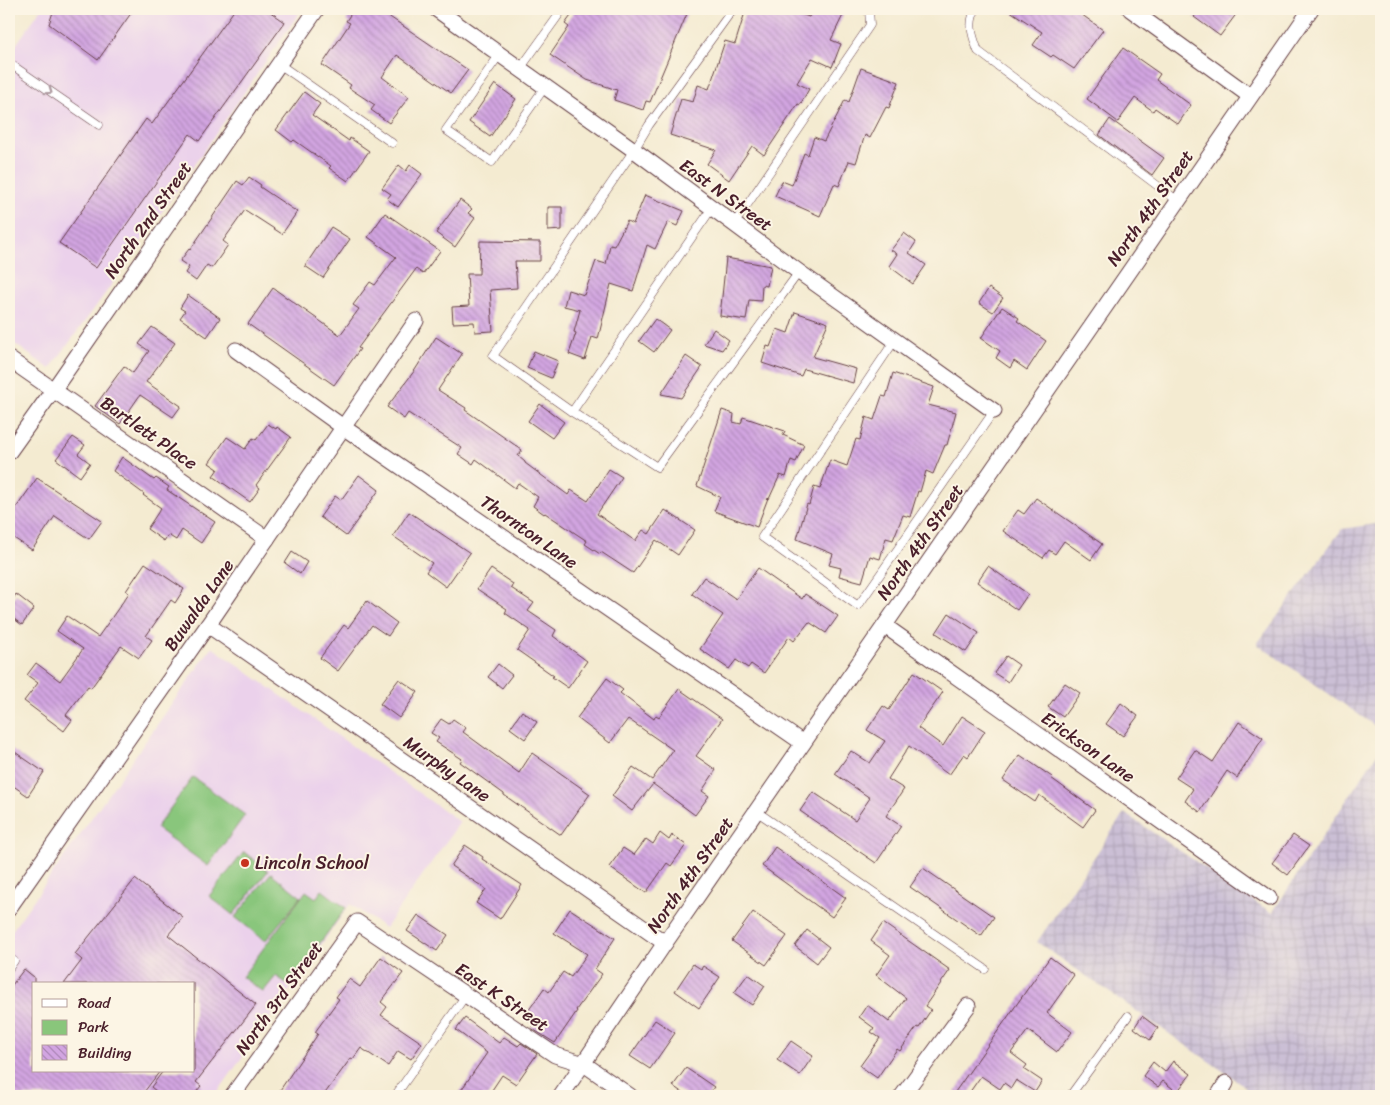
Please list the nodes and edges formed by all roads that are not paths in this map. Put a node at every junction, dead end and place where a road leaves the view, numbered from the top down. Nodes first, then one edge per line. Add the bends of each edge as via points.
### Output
1 (317, 9) edge
2 (436, 9) edge
3 (563, 9) edge
4 (733, 9) edge
5 (869, 9) edge
6 (976, 9) edge
7 (1130, 9) edge
8 (1311, 9) edge
9 (500, 54) junction
10 (9, 63) edge
11 (279, 64) junction
12 (520, 69) junction
13 (545, 86) junction
14 (1250, 96) junction
15 (99, 125) dead end
16 (392, 144) dead end
17 (634, 150) junction
18 (1178, 201) junction
19 (712, 208) junction
20 (734, 224) junction
21 (799, 272) junction
22 (416, 321) dead end
23 (894, 340) junction
24 (236, 350) dead end
25 (9, 358) edge
26 (54, 390) junction
27 (994, 410) joint
28 (572, 412) junction
29 (344, 427) junction
30 (9, 452) edge
31 (267, 539) junction
32 (208, 625) junction
33 (885, 626) junction
34 (803, 743) junction
35 (756, 811) junction
36 (1269, 898) dead end
37 (9, 908) edge
38 (357, 922) joint
39 (665, 943) junction
40 (9, 958) edge
41 (9, 968) edge
42 (985, 969) dead end
43 (466, 995) junction
44 (968, 1006) dead end
45 (1128, 1016) dead end
46 (584, 1064) junction
47 (1226, 1083) dead end
48 (232, 1096) edge
49 (395, 1096) edge
50 (561, 1096) edge
51 (630, 1096) edge
52 (902, 1096) edge
53 (1070, 1096) edge
54 (1218, 1096) edge

1 - 11 street, North 2nd Street
2 - 9 street, East N Street
3 - 12 lane
4 - 17 lane
5 - 20 lane via 870,25
6 - 18 lane via 971,31 978,51
7 - 14 street
8 - 14 street, North 4th Street
9 - 12 street, East N Street
9 - 13 lane via 446,130 492,162
10 -> 15 lane
11 - 16 lane
11 - 26 street, North 2nd Street
12 - 13 street, East N Street
13 - 17 street, East N Street
14 - 18 street, North 4th Street
17 - 19 street, East N Street
17 - 28 lane via 493,356
18 - 33 street, North 4th Street
19 - 20 street, East N Street
19 - 28 lane
20 - 21 street, East N Street
21 - 23 street, East N Street
21 - 28 lane via 657,467
22 - 29 street, Buwalda Lane
23 - 27 street, East N Street
23 - 27 lane via 762,537 858,606
24 - 29 street, Thornton Lane
25 - 26 street, Bartlett Place
26 - 30 street, North 2nd Street
26 - 31 street, Bartlett Place
29 - 31 street, Buwalda Lane
29 - 34 street, Thornton Lane
31 - 32 street, Buwalda Lane
32 - 37 street, Buwalda Lane
32 - 39 street, Murphy Lane
33 - 34 street, North 4th Street
33 - 36 street, Erickson Lane
34 - 35 street, North 4th Street
35 - 39 street, North 4th Street
35 - 42 lane
38 - 43 street, East K Street
38 - 48 street, North 3rd Street
39 - 46 street, North 4th Street
40 - 41 lane via 14,961
43 - 46 street, East K Street via 555,1055
43 - 49 lane
44 - 52 street
45 - 53 lane
46 - 50 street, North 4th Street
46 - 51 street, East K Street
47 - 54 street

